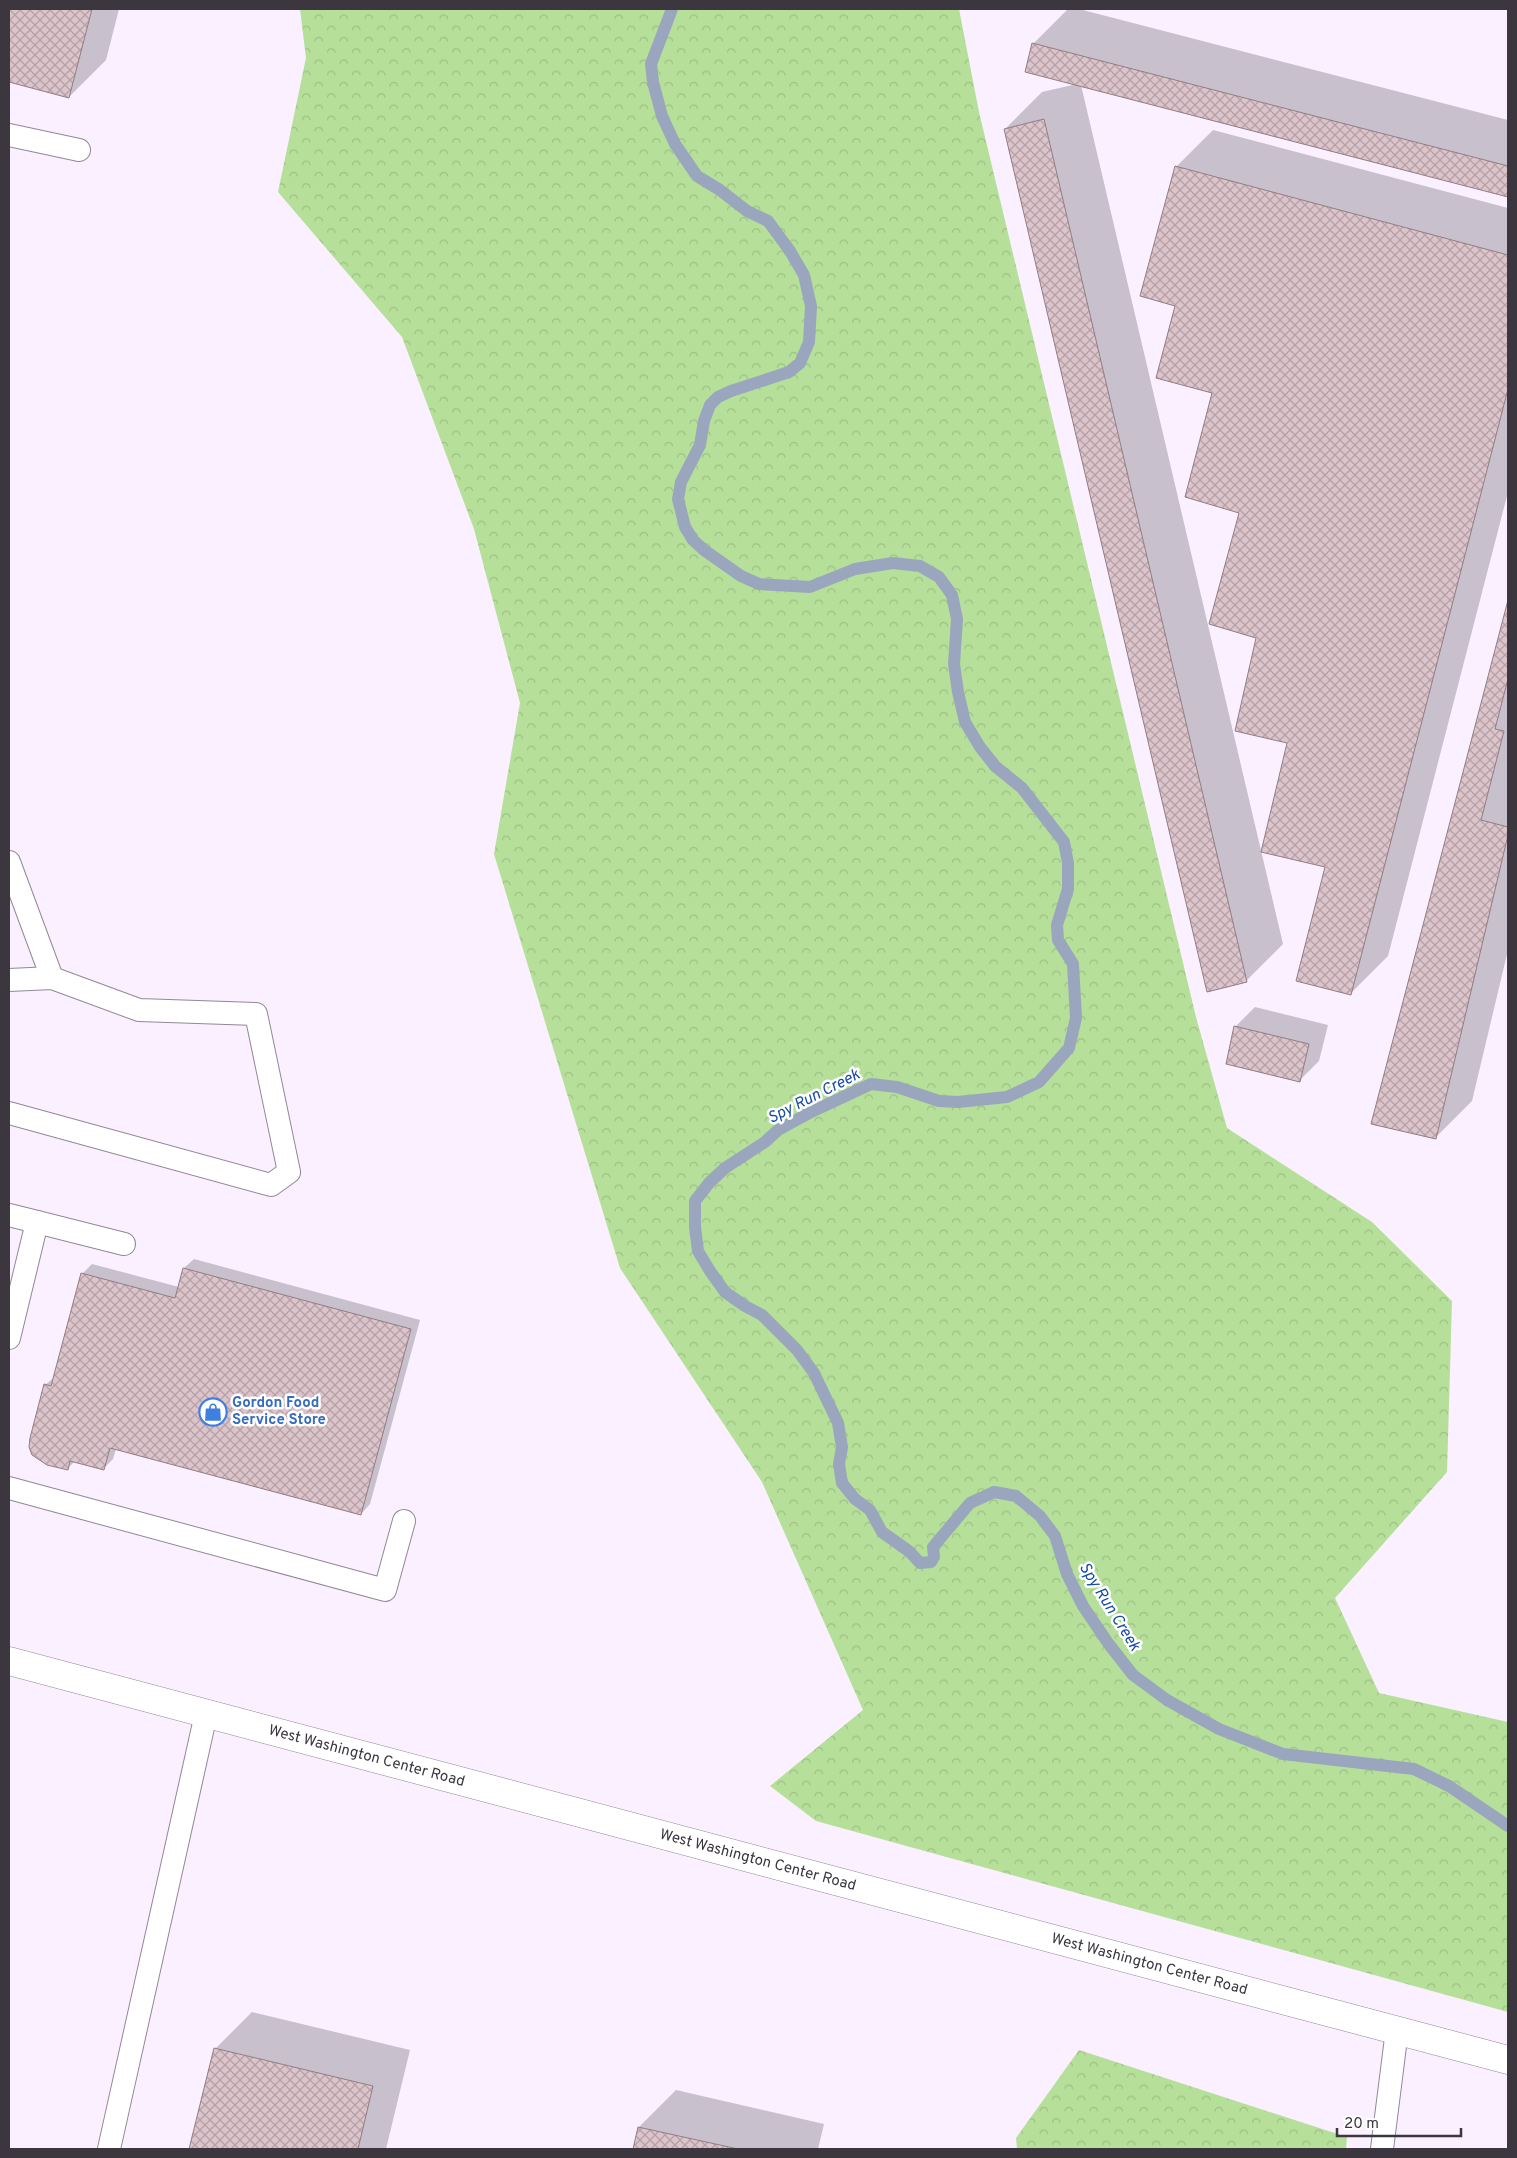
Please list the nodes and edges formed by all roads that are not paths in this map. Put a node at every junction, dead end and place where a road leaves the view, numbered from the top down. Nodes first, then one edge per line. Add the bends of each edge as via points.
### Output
1 (9, 134) edge
2 (79, 150) dead end
3 (9, 862) edge
4 (52, 978) junction
5 (9, 980) edge
6 (9, 1112) edge
7 (9, 1215) edge
8 (37, 1222) junction
9 (124, 1244) dead end
10 (9, 1338) edge
11 (9, 1488) edge
12 (404, 1521) dead end
13 (9, 1661) edge
14 (206, 1714) junction
15 (1397, 2030) junction
16 (1508, 2060) edge
17 (110, 2149) edge
18 (1382, 2149) edge

1 - 2 lane
3 - 4 lane
4 - 5 lane
4 - 6 lane via 139,1010 256,1014 289,1172 271,1185
7 - 8 lane
8 - 9 lane
8 - 10 lane
11 - 12 lane via 385,1590
13 - 14 main road, West Washington Center Road
14 - 15 main road, West Washington Center Road
14 - 17 lane
15 - 16 main road, West Washington Center Road
15 - 18 lane

